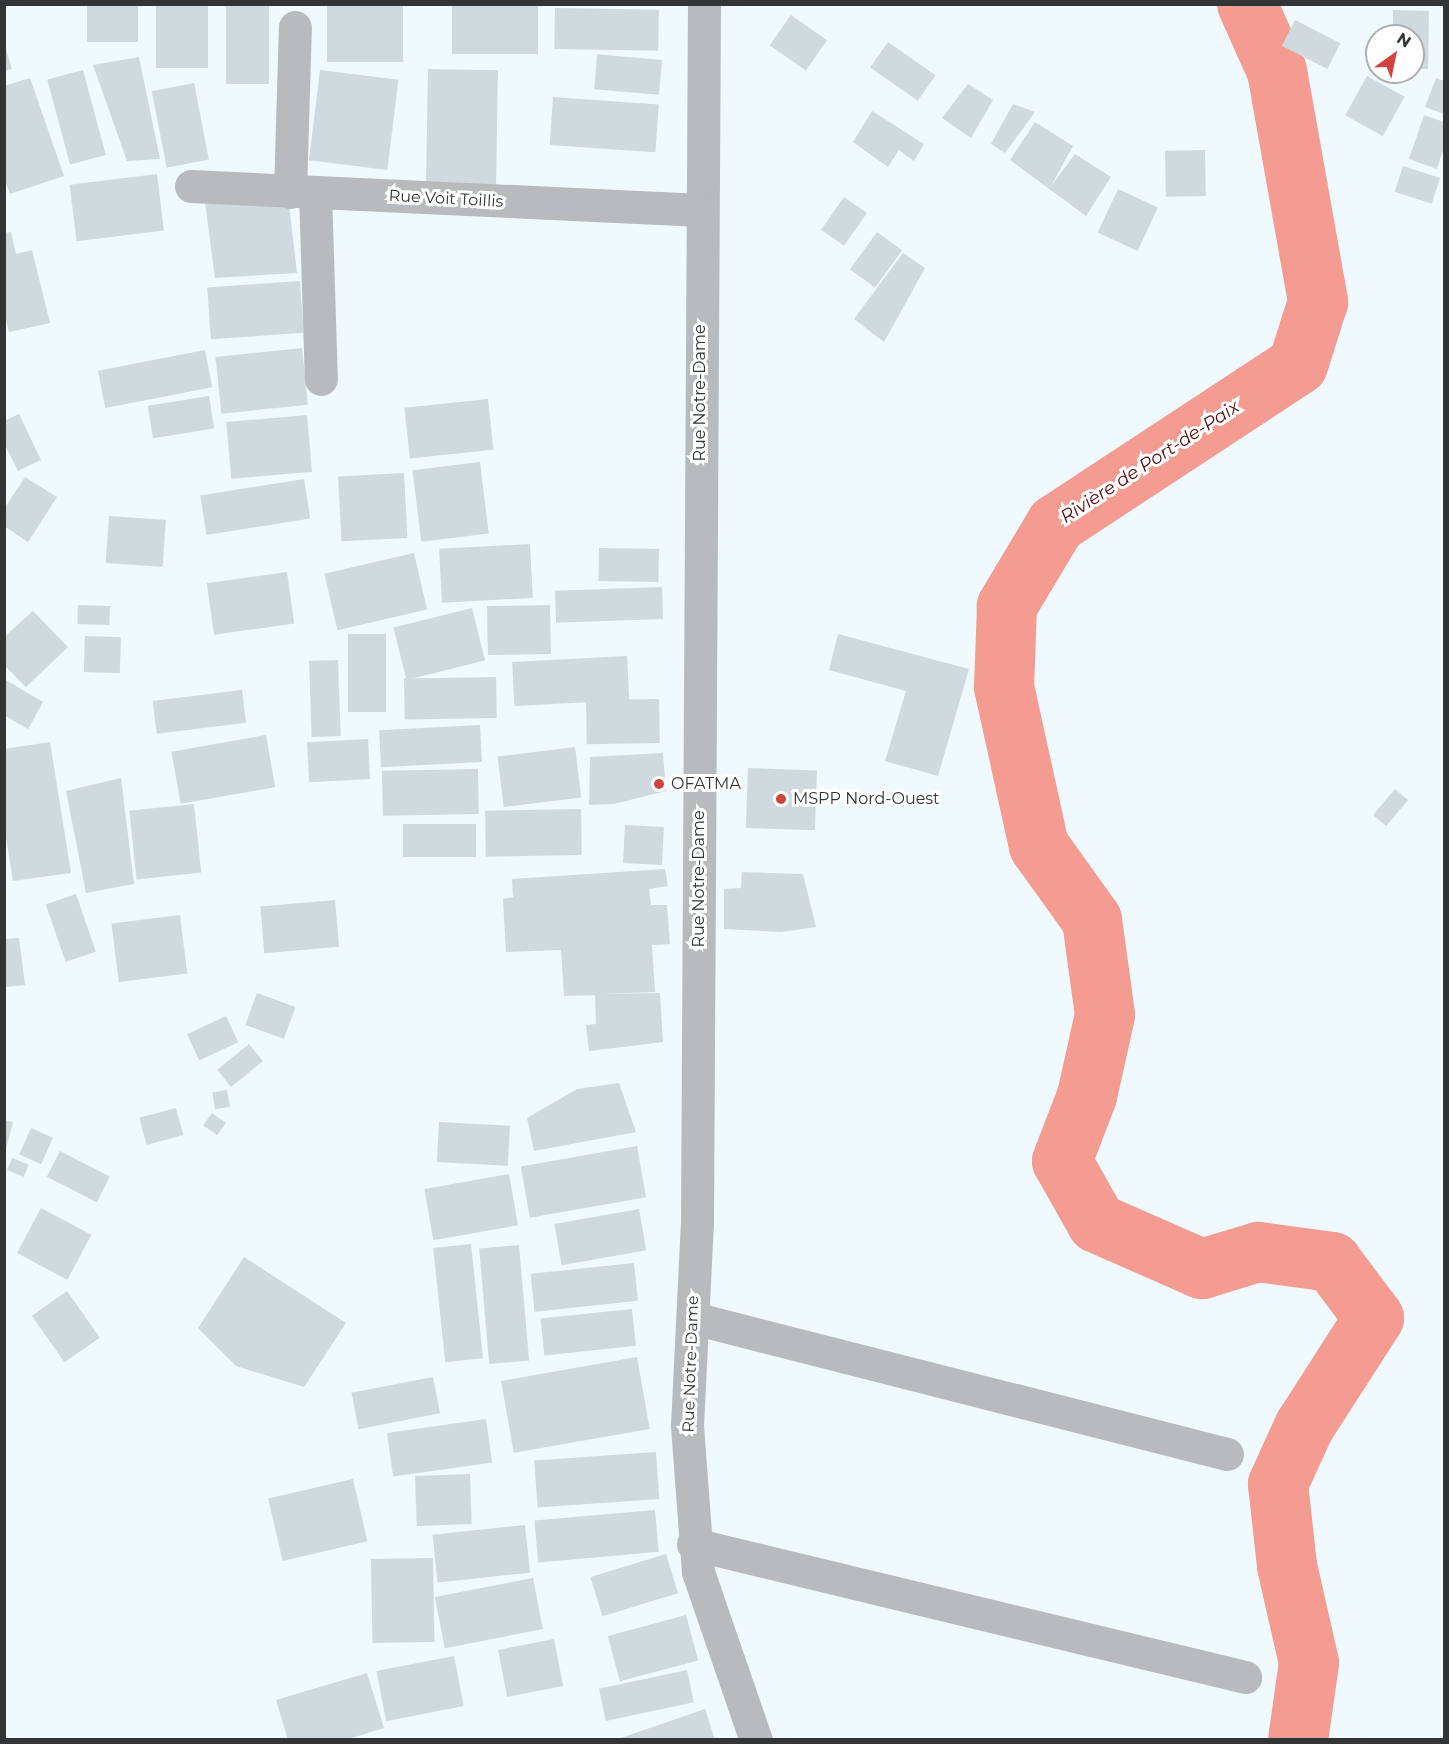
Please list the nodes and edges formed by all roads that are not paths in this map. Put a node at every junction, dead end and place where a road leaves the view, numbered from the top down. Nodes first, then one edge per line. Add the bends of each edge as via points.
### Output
1 (704, 4) edge
2 (295, 27) dead end
3 (191, 186) dead end
4 (302, 192) junction
5 (701, 210) junction
6 (321, 379) dead end
7 (693, 1318) junction
8 (1227, 1454) dead end
9 (695, 1558) junction
10 (1245, 1677) dead end
11 (756, 1740) edge

1 - 5 street, Rue Notre-Dame
2 - 4 street
3 - 4 street, Rue Voit Toillis
4 - 5 street, Rue Voit Toillis
4 - 6 street
5 - 7 street, Rue Notre-Dame via 697,1221
7 - 8 street
7 - 9 street, Rue Notre-Dame via 687,1426
9 - 10 street
9 - 11 street, Rue Notre-Dame

